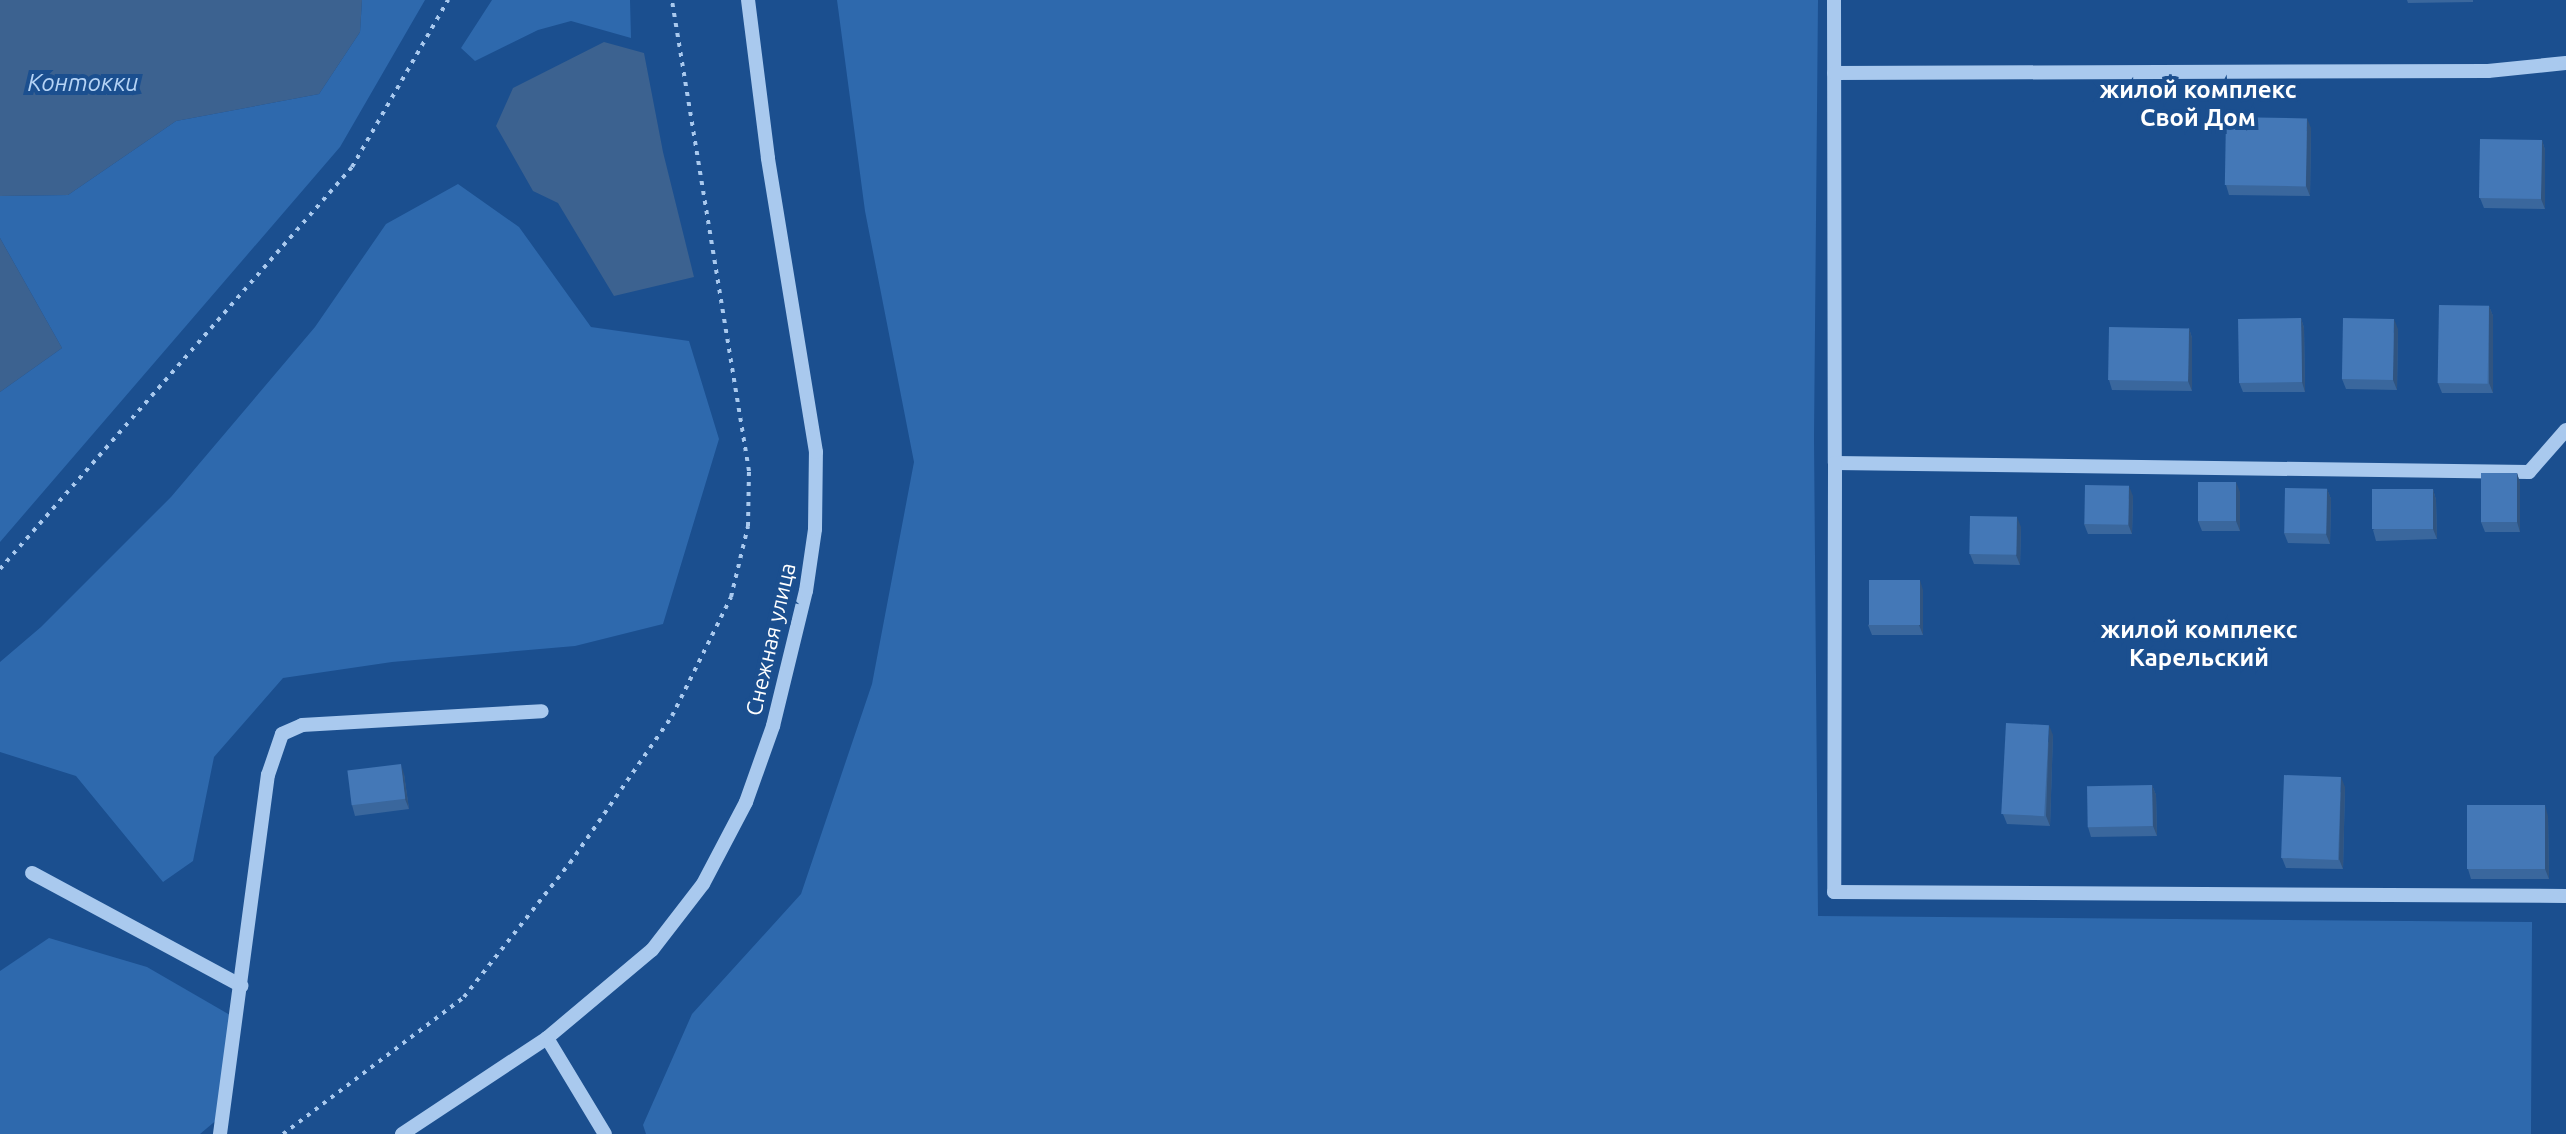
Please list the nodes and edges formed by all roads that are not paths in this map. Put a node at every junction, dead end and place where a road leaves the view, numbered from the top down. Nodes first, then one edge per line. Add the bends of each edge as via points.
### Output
1 (748, 0) edge
2 (1834, 0) edge
3 (2566, 63) edge
4 (1834, 73) junction
5 (2566, 430) edge
6 (1835, 463) junction
7 (542, 711) dead end
8 (32, 873) dead end
9 (2566, 896) edge
10 (242, 986) junction
11 (547, 1038) junction
12 (220, 1134) edge
13 (402, 1134) edge
14 (605, 1134) edge

1 - 11 street, Снежная улица via 816,452 815,529 806,591 773,726 746,802 703,884 652,950
2 - 4 street
3 - 4 street via 2488,71
4 - 6 street
5 - 6 street via 2529,472
6 - 9 street via 1834,892
7 - 10 street via 302,725 282,734 268,775
8 - 10 street
10 - 12 street
11 - 13 street, Снежная улица
11 - 14 street

